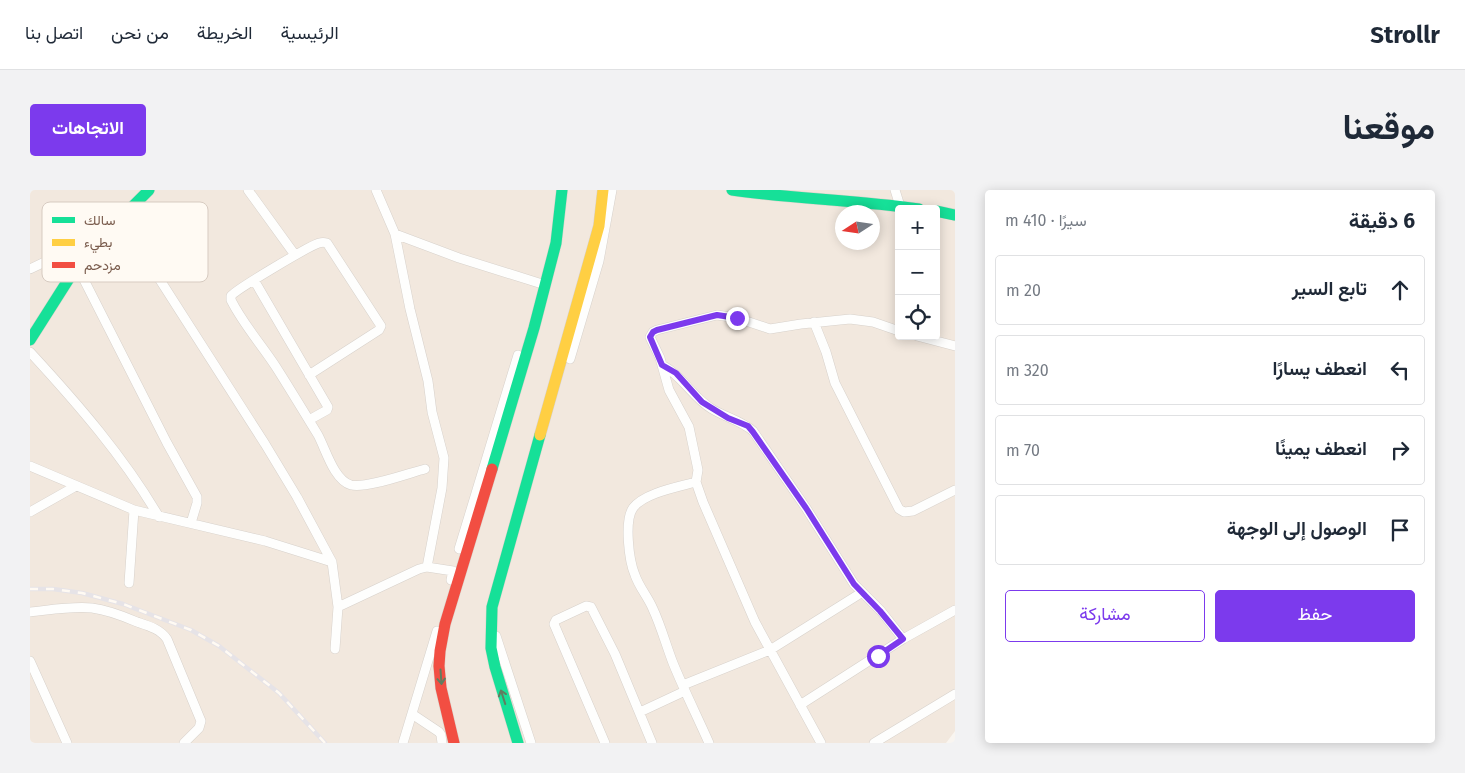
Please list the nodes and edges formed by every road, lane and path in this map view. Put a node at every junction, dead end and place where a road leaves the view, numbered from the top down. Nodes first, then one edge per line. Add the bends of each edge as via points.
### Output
1 (149, 190) edge
2 (248, 190) edge
3 (376, 190) edge
4 (557, 190) edge
5 (562, 190) edge
6 (603, 190) edge
7 (612, 190) edge
8 (734, 190) edge
9 (895, 190) edge
10 (831, 195) edge
11 (137, 202) edge
12 (895, 205) edge
13 (900, 205) edge
14 (940, 212) edge
15 (955, 214) edge
16 (395, 234) junction
17 (295, 255) junction
18 (42, 263) edge
19 (30, 269) edge
20 (254, 280) junction
21 (67, 282) edge
22 (85, 282) edge
23 (161, 282) edge
24 (539, 283) junction
25 (814, 322) junction
26 (895, 330) edge
27 (30, 340) edge
28 (932, 340) edge
29 (955, 346) edge
30 (30, 352) edge
31 (662, 365) junction
32 (309, 375) junction
33 (309, 420) junction
34 (30, 466) edge
35 (425, 469) dead end
36 (696, 482) junction
37 (76, 486) junction
38 (955, 490) edge
39 (134, 510) junction
40 (30, 512) edge
41 (159, 517) junction
42 (192, 524) junction
43 (332, 562) junction
44 (427, 567) junction
45 (453, 571) junction
46 (129, 583) dead end
47 (861, 592) junction
48 (338, 607) junction
49 (955, 610) edge
50 (30, 612) edge
51 (903, 639) junction
52 (335, 649) dead end
53 (770, 650) junction
54 (30, 661) edge
55 (684, 688) junction
56 (955, 694) edge
57 (800, 705) junction
58 (640, 712) junction
59 (412, 714) junction
60 (67, 743) edge
61 (184, 743) edge
62 (403, 743) edge
63 (442, 743) edge
64 (454, 743) edge
65 (518, 743) edge
66 (531, 743) edge
67 (605, 743) edge
68 (652, 743) edge
69 (709, 743) edge
70 (821, 743) edge
71 (874, 743) edge

1 - 11 main road
2 - 17 street
3 - 16 street
4 - 24 street via 552,236
5 -> 64 main road via 556,243 534,328 445,624 440,679
65 -> 6 main road via 491,648 492,607 600,226
7 - 66 street via 599,261 550,423 497,620 498,644
8 - 10 main road via 775,196
9 - 13 street
10 - 12 main road
14 - 15 main road
16 - 24 street
16 - 44 street via 444,458 442,488
17 - 20 street
17 - 32 street via 321,242 327,243 381,326
18 - 19 street
20 - 32 street
20 - 33 street via 232,294 231,300
21 - 27 main road
22 - 42 street via 197,497
23 - 43 street via 270,451
24 - 45 street
25 - 26 street via 860,320
25 - 31 street via 770,329 717,315 676,324 650,334
25 - 38 street via 835,384 899,510 913,511
28 - 29 street
30 - 41 street via 132,473
31 - 36 street via 669,390 689,427 698,470
31 - 47 street via 676,373 707,406 748,426
32 - 33 street via 328,409
33 - 35 street via 331,464 345,483 366,485
34 - 37 street
36 - 53 street
36 - 55 street via 648,497 634,507 629,521 635,576 653,609
37 - 39 street
37 - 40 street
39 - 41 street
39 - 46 street
41 - 42 street
42 - 43 street via 271,542
43 - 48 street
44 - 45 street
44 - 48 street
45 - 59 street
47 - 51 street
47 - 53 street
48 - 52 street
49 - 51 street
50 - 61 street via 92,608 121,615 163,634 201,721 200,728
51 - 57 street
53 - 55 street
53 - 57 street
54 - 60 street
55 - 58 street
55 - 69 street
56 - 71 street
57 - 70 street
58 - 67 street via 591,607 586,606 556,620 554,626
58 - 68 street
59 - 62 street
59 - 63 street via 439,732

